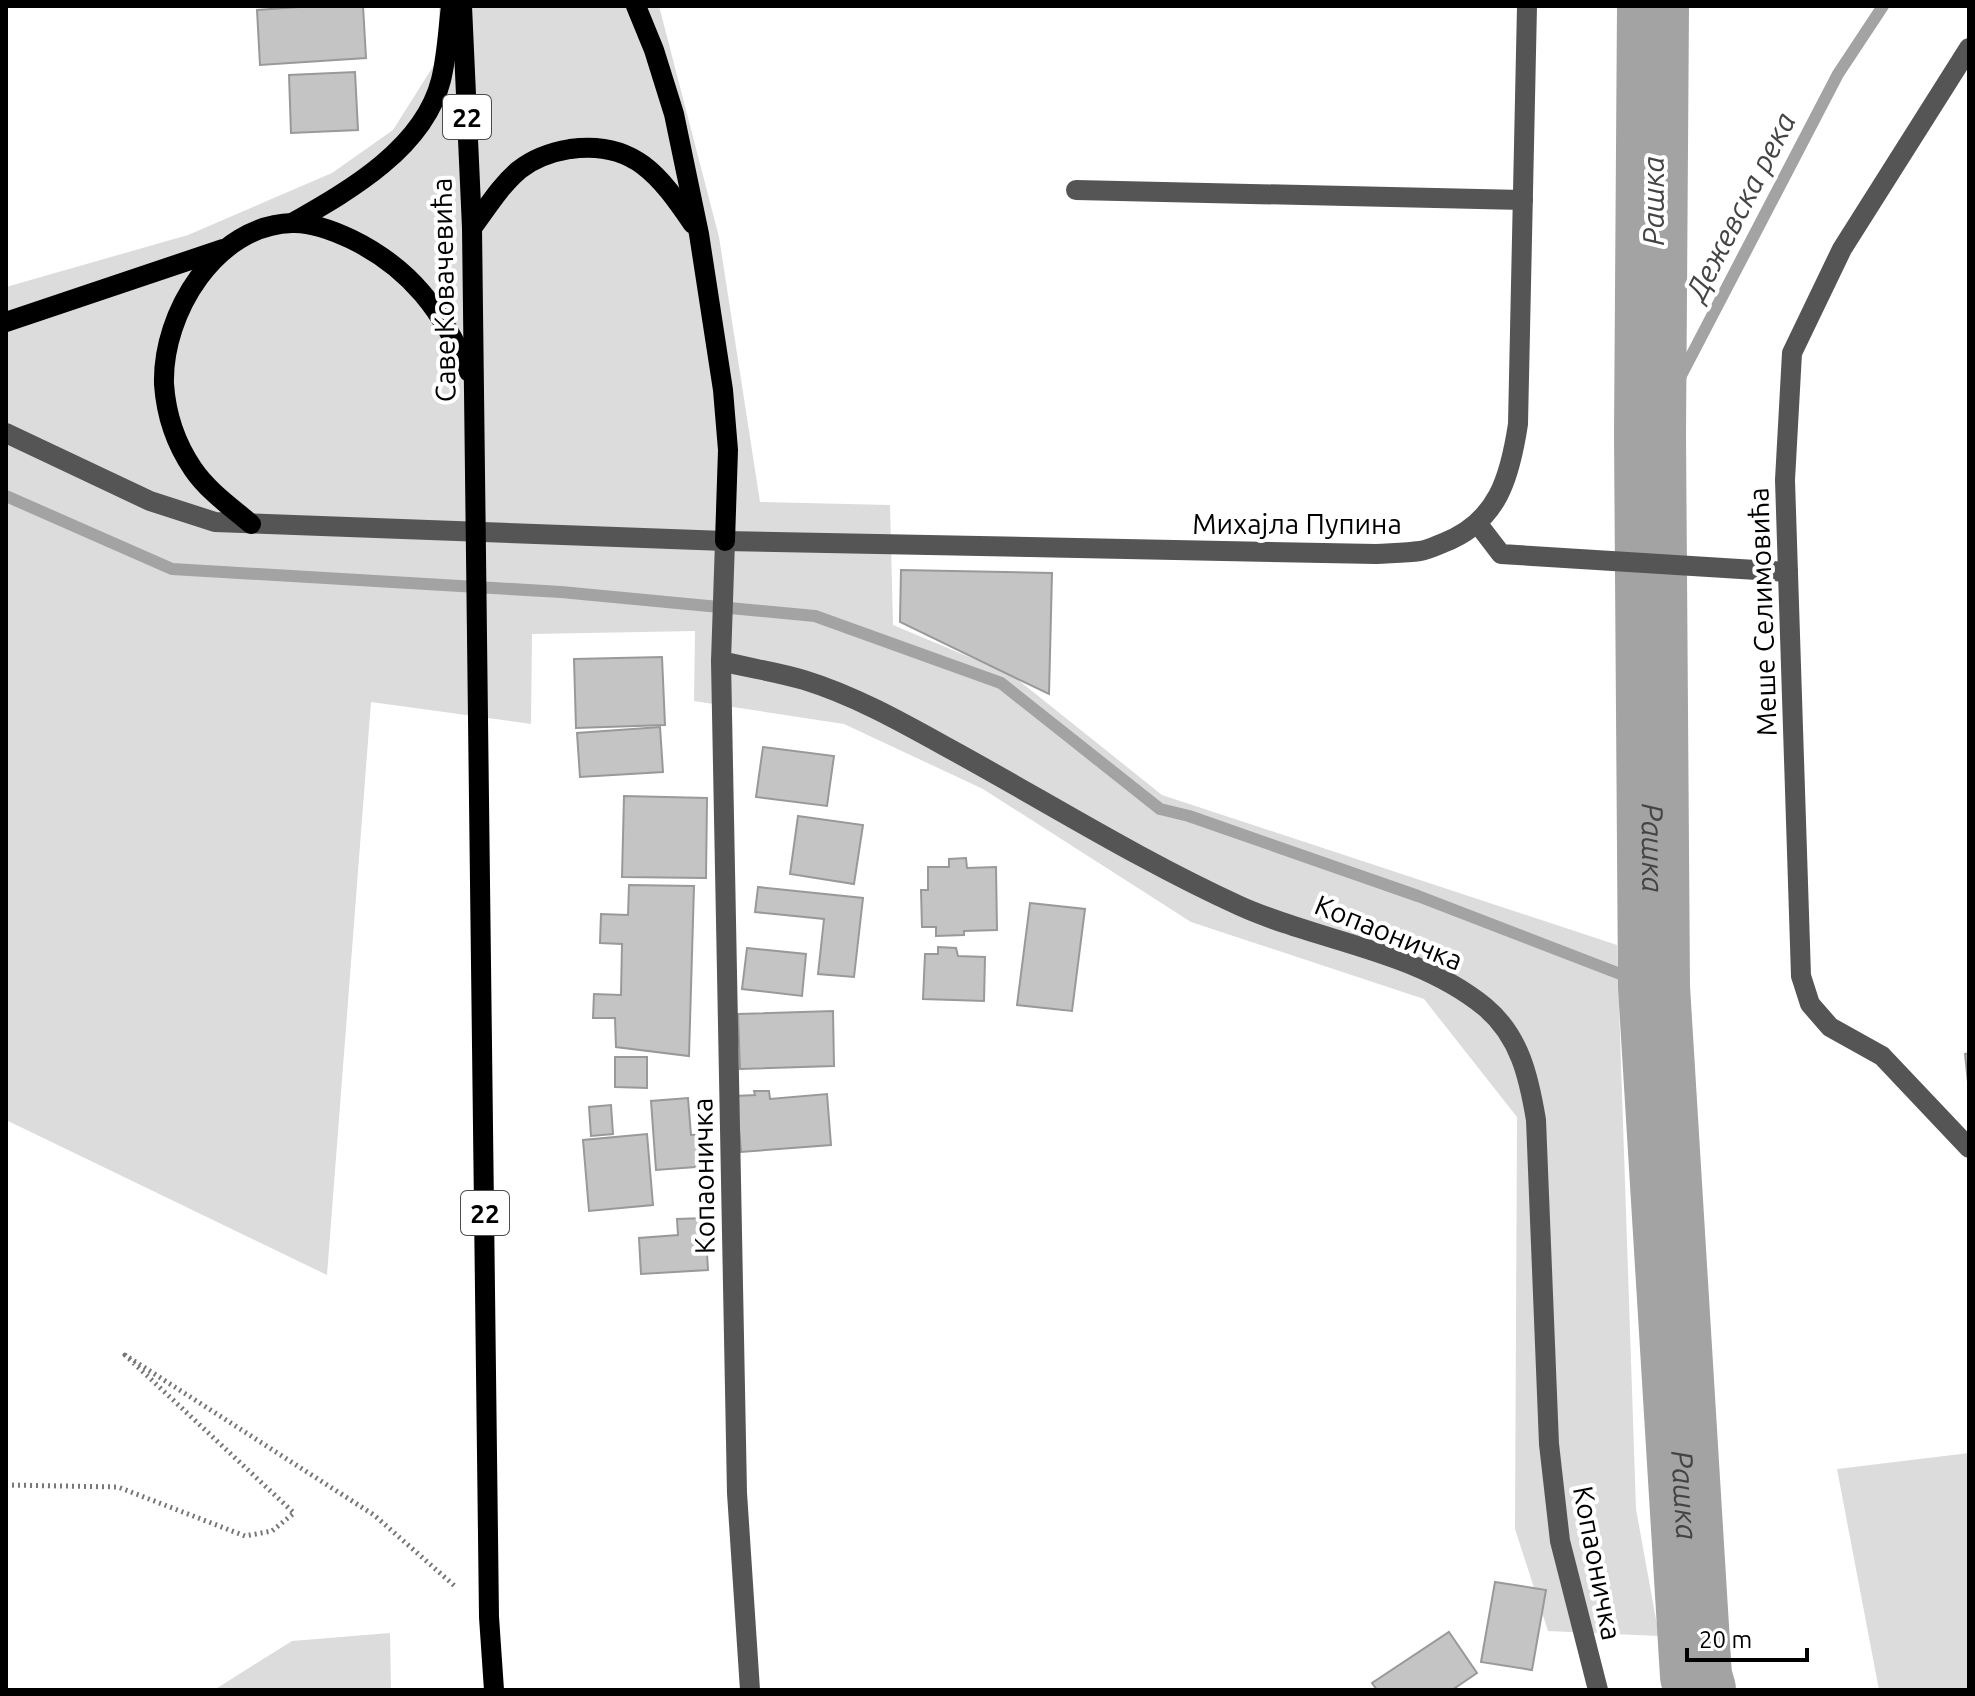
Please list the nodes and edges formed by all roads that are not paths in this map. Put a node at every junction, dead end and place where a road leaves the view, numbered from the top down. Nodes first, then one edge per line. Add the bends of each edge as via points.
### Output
1 (451, 6) edge
2 (462, 6) edge
3 (636, 6) edge
4 (1527, 6) edge
5 (1969, 48) edge
6 (1076, 190) dead end
7 (1523, 200) junction
8 (294, 222) junction
9 (472, 228) junction
10 (699, 234) junction
11 (227, 248) junction
12 (6, 322) edge
13 (473, 383) junction
14 (6, 433) edge
15 (251, 524) junction
16 (1478, 524) junction
17 (725, 541) junction
18 (1788, 572) junction
19 (721, 661) junction
20 (1969, 1148) edge
21 (494, 1690) edge
22 (750, 1690) edge
23 (1598, 1690) edge

1 - 8 main road via 441,81 429,110 380,168
2 - 9 main road, Саве Ковачевића / 22
3 - 10 main road via 674,114
4 - 7 street, Михајла Пупина
5 - 18 street, Меше Селимовића via 1842,249 1792,353 1785,480
6 - 7 street
7 - 16 street, Михајла Пупина via 1518,424 1501,493
8 - 11 main road via 258,230
8 - 13 main road via 341,234 403,272 454,338
9 - 10 main road via 521,169 555,152 600,147 618,151 655,173
9 - 13 main road, Саве Ковачевића / 22
10 - 17 main road via 723,390 728,450
11 - 12 main road
11 - 15 main road via 185,299 170,338 164,383 172,429 188,460 209,488
13 - 21 main road, Саве Ковачевића / 22
14 - 15 street, Михајла Пупина via 198,519
15 - 17 street, Михајла Пупина
16 - 17 street, Михајла Пупина via 1423,551 1376,554
16 - 18 street via 1501,554
17 - 19 street, Копаоничка
18 - 20 street, Меше Селимовића via 1801,976 1810,1004 1830,1027 1882,1056
19 - 22 street, Копаоничка via 737,1493
19 - 23 street, Копаоничка via 806,681 885,713 1190,881 1242,907 1425,971 1467,994 1501,1022 1530,1082 1536,1120 1550,1458 1560,1541

